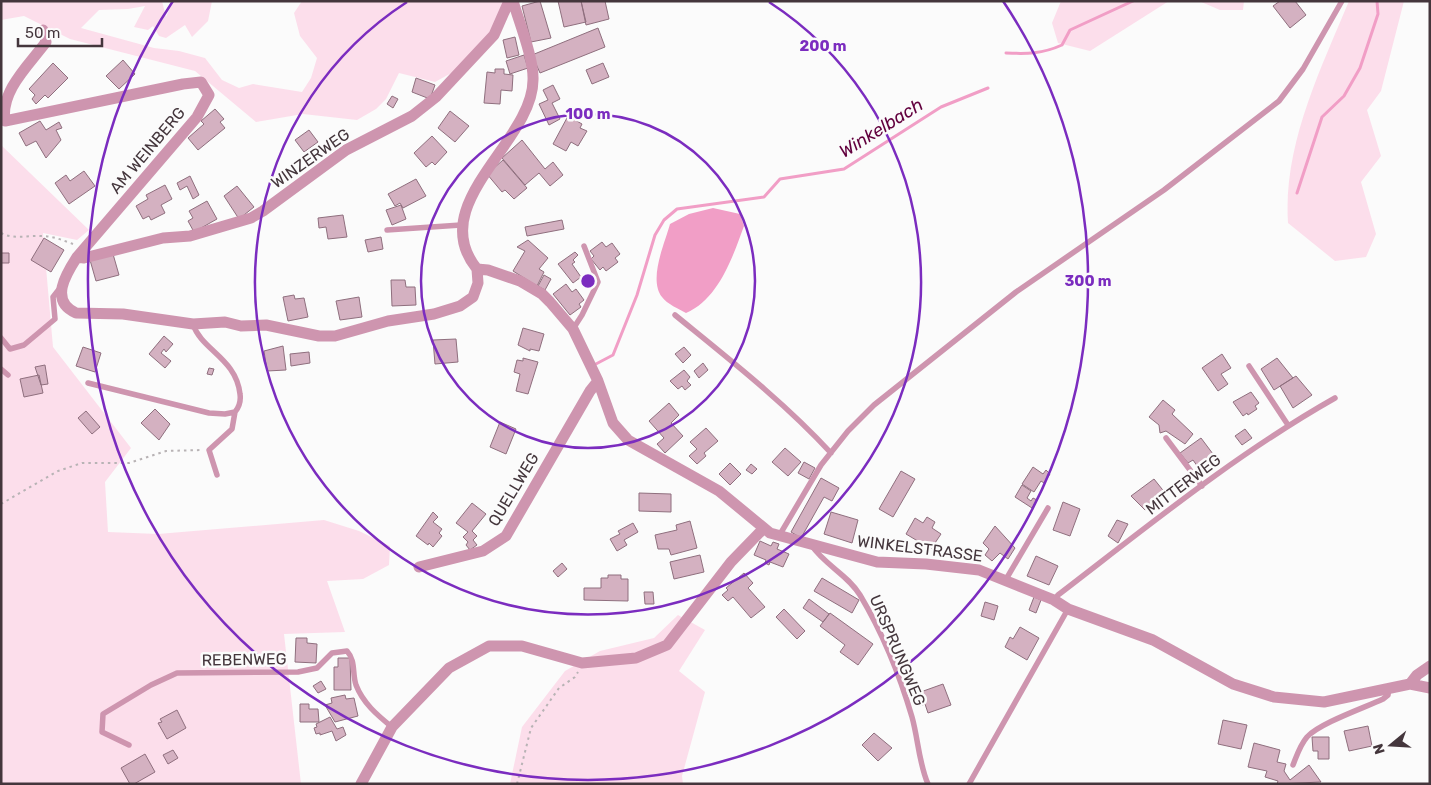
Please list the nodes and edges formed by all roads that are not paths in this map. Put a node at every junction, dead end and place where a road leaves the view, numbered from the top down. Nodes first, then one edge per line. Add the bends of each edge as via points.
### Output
1 (509, 1) edge
2 (514, 1) edge
3 (1342, 1) edge
4 (43, 30) dead end
5 (461, 224) junction
6 (387, 230) dead end
7 (584, 246) dead end
8 (81, 254) junction
9 (477, 269) junction
10 (62, 287) junction
11 (675, 315) dead end
12 (192, 324) junction
13 (572, 329) junction
14 (1, 338) edge
15 (1249, 366) dead end
16 (1, 369) edge
17 (8, 375) dead end
18 (598, 381) junction
19 (88, 383) dead end
20 (1335, 398) dead end
21 (235, 412) junction
22 (1288, 425) junction
23 (1166, 438) dead end
24 (831, 453) junction
25 (216, 475) dead end
26 (1202, 486) junction
27 (1048, 508) dead end
28 (763, 529) junction
29 (779, 536) junction
30 (812, 546) junction
31 (420, 567) dead end
32 (1005, 580) junction
33 (1054, 600) junction
34 (1068, 609) junction
35 (1430, 666) edge
36 (1410, 684) junction
37 (1389, 688) junction
38 (1430, 688) edge
39 (392, 727) junction
40 (129, 745) dead end
41 (1293, 765) dead end
42 (361, 784) edge
43 (928, 784) edge
44 (969, 784) edge

1 - 8 street, WINZERWEG via 494,35 436,97 412,116 346,150 251,218 190,236 163,238 84,258
2 - 5 street via 534,80 530,97 522,118 483,176
3 - 24 lane via 1303,69 1279,101 1164,190 1016,292 874,405
4 - 8 street, AM WEINBERG via 46,42 11,88 3,108 5,121 183,84 201,82 208,94 197,117
5 - 6 lane
5 - 9 street via 466,253
7 - 13 lane via 598,282
8 - 10 street, AM WEINBERG via 65,275
9 - 12 street via 478,283 473,297 460,306 434,314 388,321 340,336 319,336 266,325
9 - 13 street, WINKELSTRASSE via 520,281 542,294
10 - 12 street via 63,302 76,313 123,314
10 - 14 lane via 53,297 55,319 24,345 10,349
11 - 24 lane via 742,369
12 - 21 lane via 230,367 239,384 241,400
13 - 18 street, WINKELSTRASSE
15 - 22 lane
16 - 17 lane
18 - 28 street, WINKELSTRASSE via 612,423 628,440 719,491
18 - 31 street, QUELLWEG via 506,536 483,551
19 - 21 lane via 209,413
20 - 22 lane, MITTERWEG
21 - 25 lane via 232,429 209,450
22 - 26 lane, MITTERWEG
23 - 26 lane
24 - 29 lane
26 - 33 lane, MITTERWEG
27 - 32 lane
28 - 29 street, WINKELSTRASSE
28 - 39 street via 731,562 667,645 636,658 582,663 522,646 489,646 449,668
29 - 30 street, WINKELSTRASSE
30 - 32 street, WINKELSTRASSE via 877,562 970,568
30 - 43 lane, URSPRUNGWEG via 860,594 882,638 906,700
32 - 33 street, WINKELSTRASSE
33 - 34 street, WINKELSTRASSE
34 - 37 street, WINKELSTRASSE via 1153,640 1233,684 1265,694 1324,702
34 - 44 lane
35 - 36 street
36 - 37 street, WINKELSTRASSE
36 - 38 street
37 - 41 lane via 1383,699 1308,736 1300,746
39 - 40 lane, REBENWEG via 373,712 356,684 352,657 347,651 332,653 318,668 298,672 177,673 103,714 102,732
39 - 42 street

